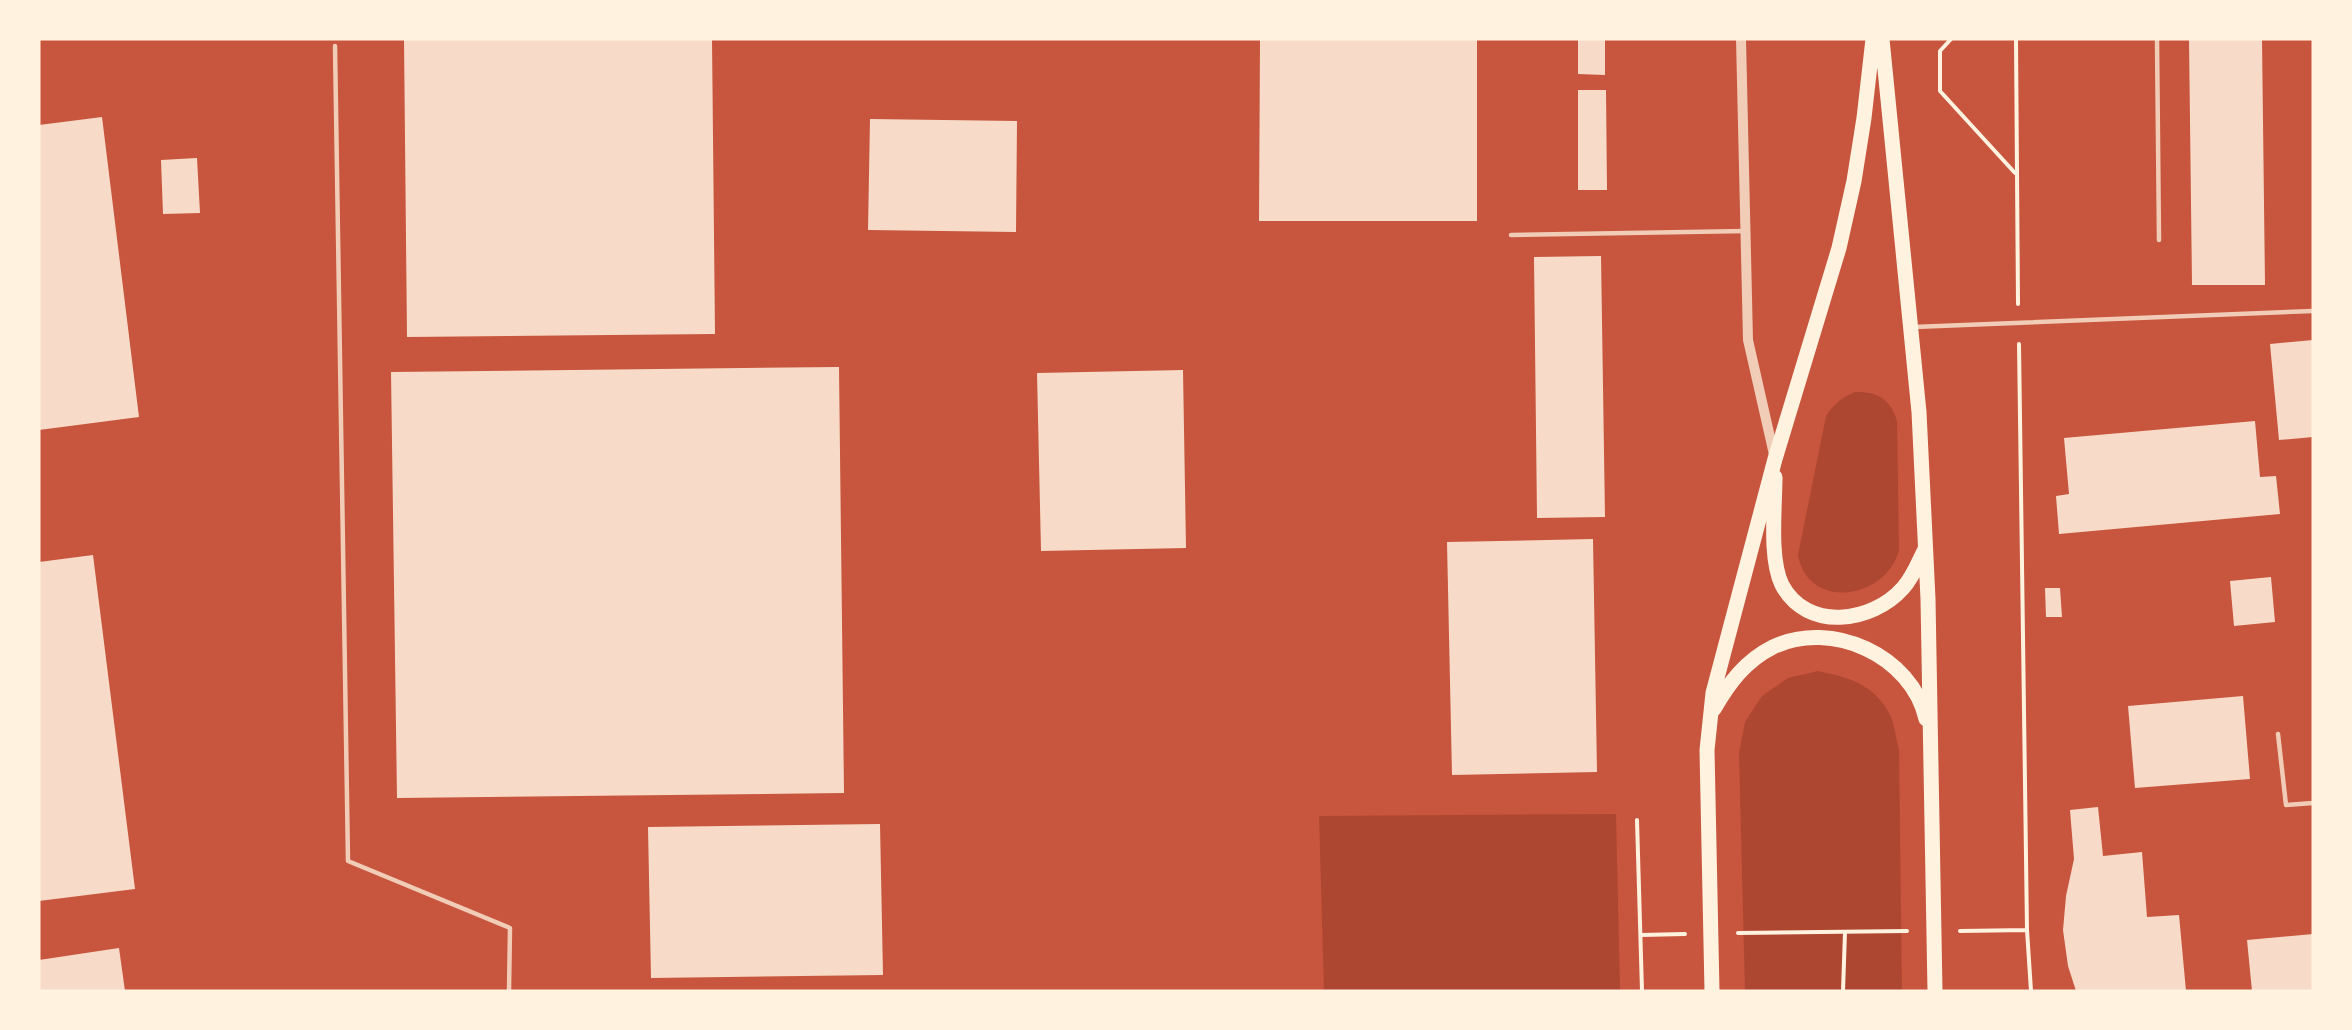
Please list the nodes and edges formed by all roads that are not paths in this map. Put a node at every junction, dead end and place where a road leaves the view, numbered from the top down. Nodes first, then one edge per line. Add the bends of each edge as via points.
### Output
1 (1741, 39) edge
2 (1873, 39) edge
3 (1882, 39) edge
4 (2157, 39) edge
5 (335, 46) dead end
6 (1746, 231) junction
7 (1511, 235) dead end
8 (2159, 240) dead end
9 (2313, 311) edge
10 (1911, 328) junction
11 (1774, 459) junction
12 (1926, 547) junction
13 (1708, 729) junction
14 (2278, 734) dead end
15 (1932, 746) junction
16 (2313, 803) edge
17 (509, 991) edge
18 (1712, 991) edge
19 (1935, 991) edge

1 - 6 street
2 - 11 main road via 1854,181 1839,248
3 - 10 main road
4 - 8 lane
5 - 17 lane via 348,861 510,928
6 - 7 lane
6 - 11 street via 1748,340
9 - 10 lane
10 - 12 main road
11 - 12 main road via 1775,567 1794,602 1808,611 1842,619 1877,609 1903,589
11 - 13 main road via 1715,682
12 - 15 main road
13 - 15 main road via 1714,710 1738,672 1774,647 1817,638 1860,646 1898,669 1922,703
13 - 18 main road
14 - 16 lane via 2286,805
15 - 19 main road

